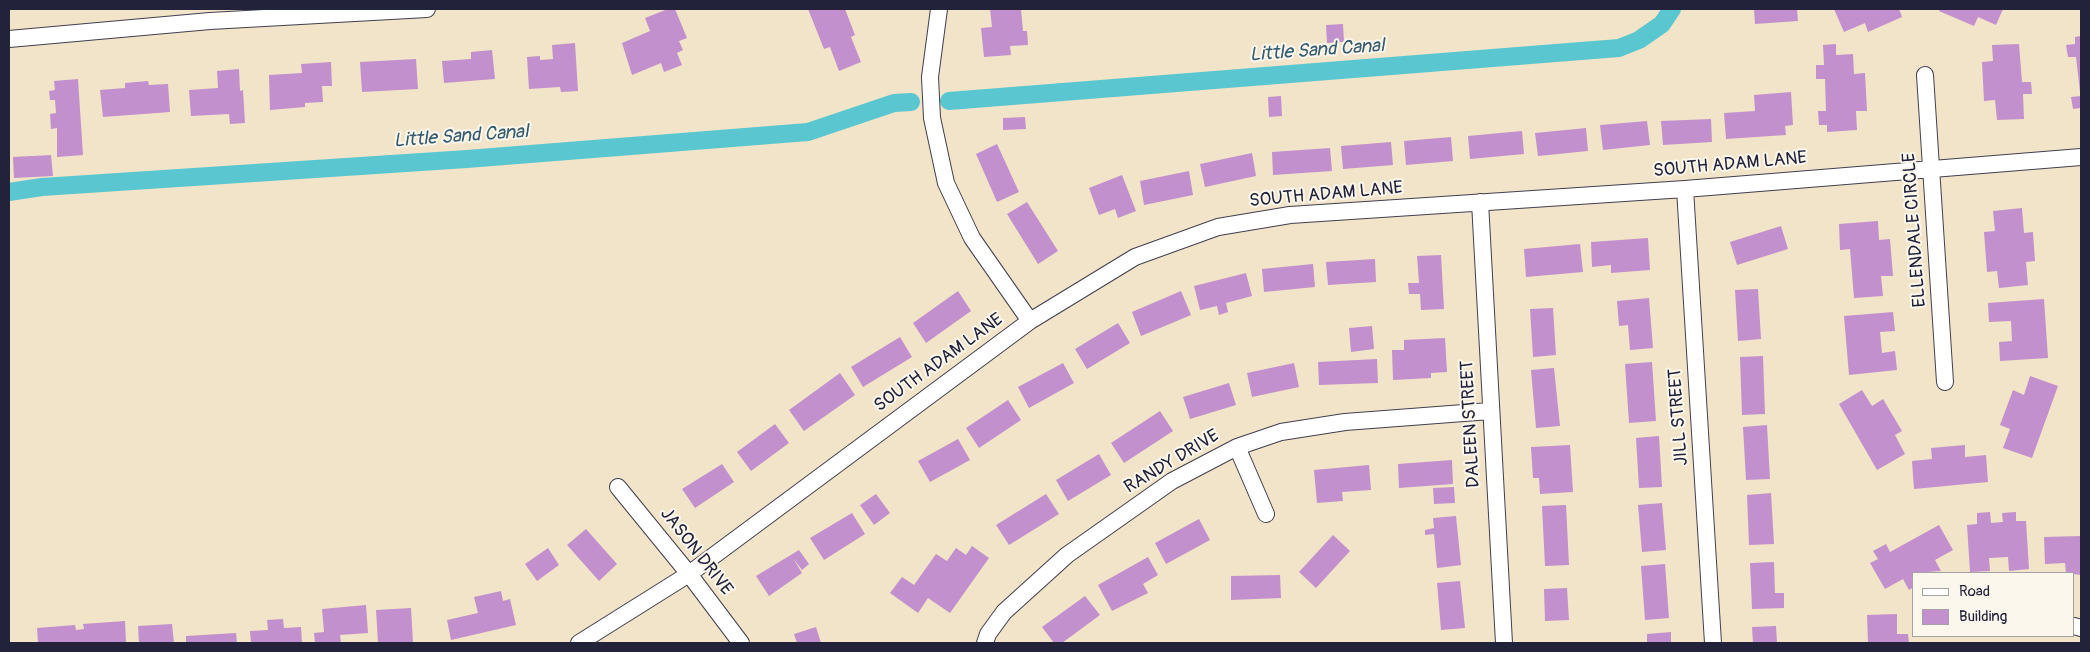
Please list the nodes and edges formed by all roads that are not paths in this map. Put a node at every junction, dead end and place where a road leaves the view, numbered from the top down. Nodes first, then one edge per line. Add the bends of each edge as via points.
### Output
1 (427, 9) edge
2 (939, 9) edge
3 (210, 15) edge
4 (9, 39) edge
5 (1925, 75) dead end
6 (2081, 157) edge
7 (1931, 168) junction
8 (1685, 189) junction
9 (1480, 202) junction
10 (1030, 321) junction
11 (1945, 382) dead end
12 (1490, 411) junction
13 (1237, 447) junction
14 (618, 487) dead end
15 (1266, 514) dead end
16 (689, 574) junction
17 (579, 643) edge
18 (741, 643) edge
19 (986, 643) edge
20 (1504, 643) edge
21 (1713, 643) edge

1 - 3 street
2 - 10 street via 930,77 932,118 946,183 972,238
3 - 4 street
5 - 7 street, ELLENDALE CIRCLE
6 - 7 street, SOUTH ADAM LANE
7 - 8 street, SOUTH ADAM LANE
7 - 11 street, ELLENDALE CIRCLE
8 - 9 street, SOUTH ADAM LANE
8 - 21 street, JILL STREET
9 - 10 street, SOUTH ADAM LANE via 1290,215 1218,227 1135,257
9 - 12 street, DALEEN STREET
10 - 16 street, SOUTH ADAM LANE
12 - 13 street, RANDY DRIVE via 1345,422 1282,432
12 - 20 street, DALEEN STREET
13 - 15 street
13 - 19 street, RANDY DRIVE via 1172,481 1067,555 1004,612 988,634
14 - 16 street, JASON DRIVE
16 - 17 street, SOUTH ADAM LANE
16 - 18 street, JASON DRIVE

